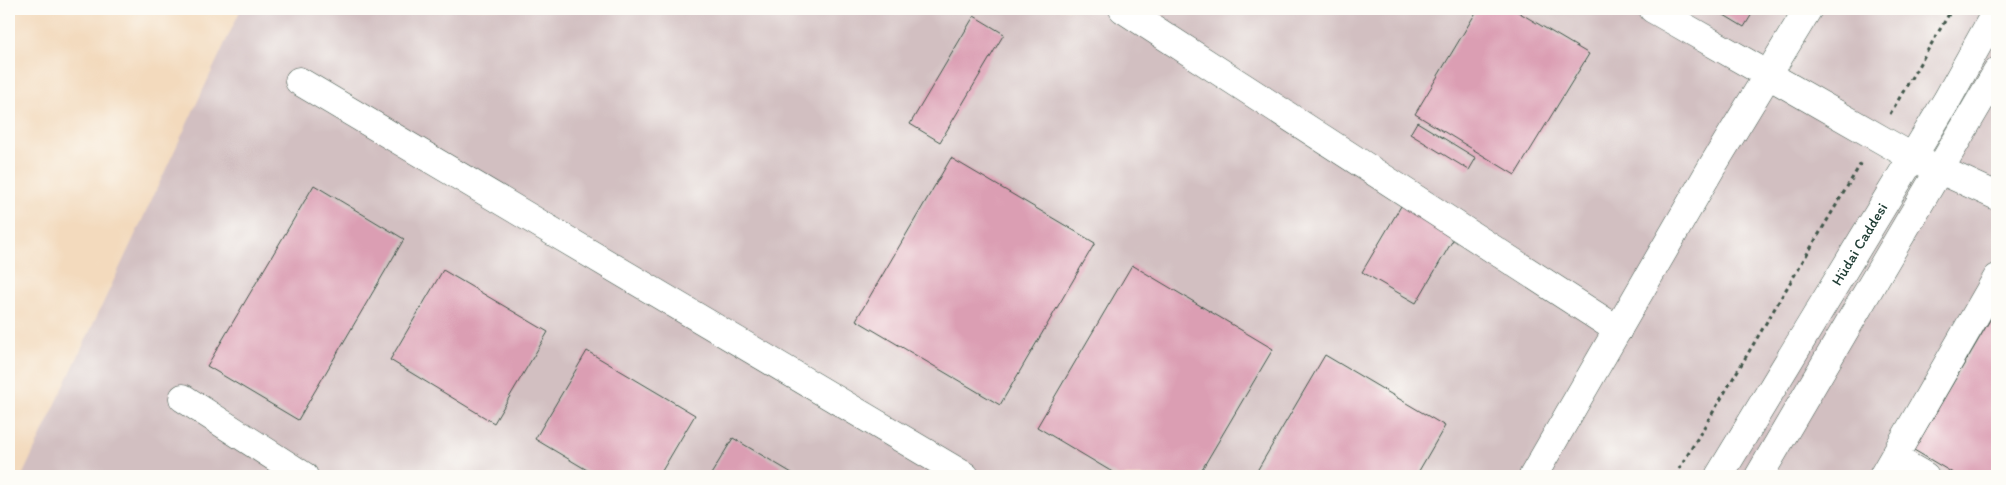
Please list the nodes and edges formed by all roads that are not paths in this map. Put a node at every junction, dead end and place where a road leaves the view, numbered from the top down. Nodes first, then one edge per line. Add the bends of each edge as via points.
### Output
1 (1123, 9) edge
2 (1653, 9) edge
3 (1808, 9) edge
4 (1997, 10) edge
5 (1997, 72) edge
6 (1768, 75) junction
7 (299, 81) dead end
8 (1912, 157) junction
9 (1940, 169) junction
10 (1997, 196) edge
11 (1997, 278) edge
12 (1618, 330) junction
13 (182, 398) dead end
14 (1888, 467) edge
15 (304, 476) edge
16 (965, 476) edge
17 (1533, 476) edge
18 (1719, 476) edge
19 (1759, 476) edge
20 (1925, 476) edge

1 - 12 street
2 - 6 street
3 - 6 street
4 - 8 street, Hüdai Caddesi
5 - 9 street, Hüdai Caddesi
6 - 8 street
6 - 12 street
7 - 16 street
8 - 9 street
8 - 18 street, Hüdai Caddesi
9 - 10 street
9 - 19 street, Hüdai Caddesi
11 - 14 street
12 - 17 street
13 - 15 street
14 - 20 street

